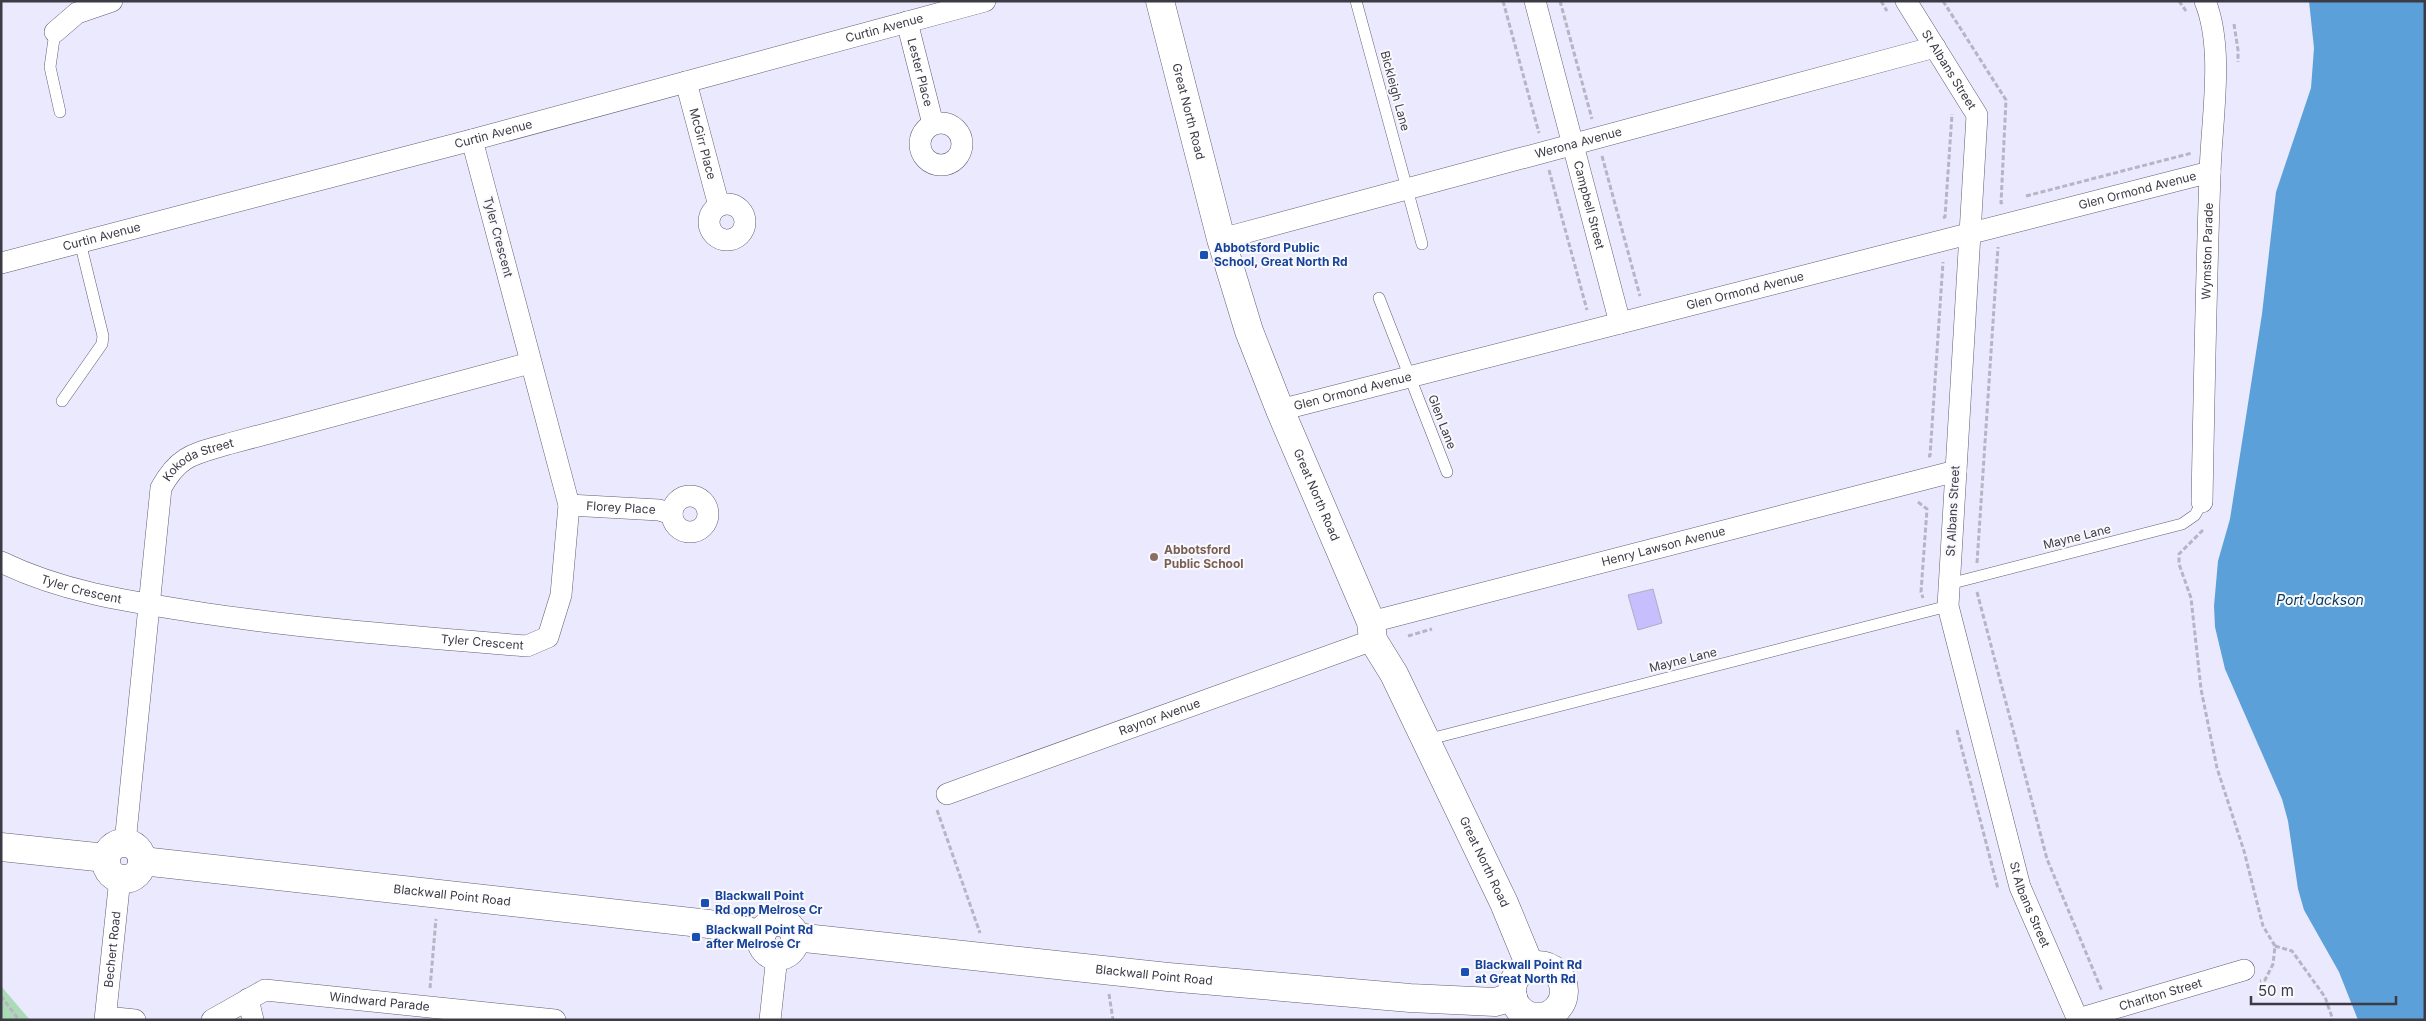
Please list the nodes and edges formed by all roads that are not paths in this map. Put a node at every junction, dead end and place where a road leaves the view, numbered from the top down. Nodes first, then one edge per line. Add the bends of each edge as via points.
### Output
1 (112, 1) edge
2 (985, 1) edge
3 (1160, 1) edge
4 (1356, 1) edge
5 (1535, 1) edge
6 (1906, 1) edge
7 (2205, 1) edge
8 (907, 22) junction
9 (55, 32) joint
10 (1935, 47) junction
11 (686, 82) junction
12 (60, 112) dead end
13 (933, 124) dead end
14 (472, 140) junction
15 (1573, 144) junction
16 (2210, 172) junction
17 (1406, 189) junction
18 (719, 206) dead end
19 (1970, 234) junction
20 (1221, 239) junction
21 (80, 242) junction
22 (1422, 244) dead end
23 (1, 263) edge
24 (1379, 298) dead end
25 (1620, 323) junction
26 (530, 363) junction
27 (1410, 377) junction
28 (62, 402) dead end
29 (1280, 410) junction
30 (1956, 471) junction
31 (1447, 472) dead end
32 (2202, 502) joint
33 (569, 505) junction
34 (672, 514) dead end
35 (1, 562) edge
36 (1949, 584) junction
37 (149, 605) junction
38 (1948, 606) junction
39 (1372, 631) junction
40 (1424, 740) junction
41 (947, 794) road end
42 (1, 847) edge
43 (123, 860) junction
44 (769, 945) junction
45 (1530, 966) junction
46 (2244, 970) dead end
47 (1513, 997) junction
48 (251, 1010) edge
49 (1555, 1016) edge
50 (106, 1018) edge
51 (2078, 1019) edge
52 (135, 1020) edge
53 (212, 1020) edge
54 (555, 1020) edge
55 (770, 1020) edge

1 - 9 street via 77,13
2 - 8 street, Curtin Avenue
3 - 20 street, Great North Road
4 - 17 lane, Bickleigh Lane
5 - 15 street, Campbell Street
6 - 10 street, St Albans Street
7 - 16 street, Wymston Parade via 2212,19 2216,51
8 - 11 street, Curtin Avenue
8 - 13 street, Lester Place
9 - 12 lane via 50,67
10 - 15 street, Werona Avenue
10 - 19 street, St Albans Street via 1977,115
11 - 14 street, Curtin Avenue
11 - 18 street, McGirr Place
14 - 21 street, Curtin Avenue
14 - 26 street, Tyler Crescent
15 - 17 street, Werona Avenue
15 - 25 street, Campbell Street
16 - 19 street, Glen Ormond Avenue
16 - 32 street, Wymston Parade
17 - 20 street, Werona Avenue
17 - 22 lane, Bickleigh Lane
19 - 25 street, Glen Ormond Avenue
19 - 30 street, St Albans Street
20 - 29 street, Great North Road via 1249,332
21 - 23 street, Curtin Avenue
21 - 28 lane via 103,336 102,344
24 - 27 lane, Glen Lane
25 - 27 street, Glen Ormond Avenue
26 - 33 street, Tyler Crescent
26 - 37 street, Kokoda Street via 189,456 170,471 161,488
27 - 29 street, Glen Ormond Avenue
27 - 31 lane, Glen Lane
29 - 39 street, Great North Road
30 - 36 street, St Albans Street
30 - 39 street, Henry Lawson Avenue
32 - 36 lane, Mayne Lane via 2195,515 2182,524
33 - 34 street, Florey Place via 659,510
33 - 37 street, Tyler Crescent via 557,613 548,637 527,646 254,620
35 - 37 street, Tyler Crescent via 53,584 96,596
36 - 38 street, St Albans Street
37 - 43 street, Kokoda Street
38 - 40 lane, Mayne Lane
38 - 51 street, St Albans Street via 2020,887
39 - 40 street, Great North Road
39 - 41 street, Raynor Avenue
40 - 45 street, Great North Road via 1504,903
42 - 43 street, Blackwall Point Road
43 - 44 street, Blackwall Point Road via 709,924
43 - 50 street, Bechert Road
44 - 47 street, Blackwall Point Road via 782,956 790,951 795,937 1168,977 1400,997 1489,1002
44 - 55 street
45 - 47 street via 1516,978
45 - 49 street via 1547,966 1561,977 1563,999
46 - 51 street, Charlton Street
47 - 49 street via 1517,1006 1529,1015
48 - 53 street, Windward Parade
48 - 54 street, Windward Parade via 265,990
50 - 52 street

